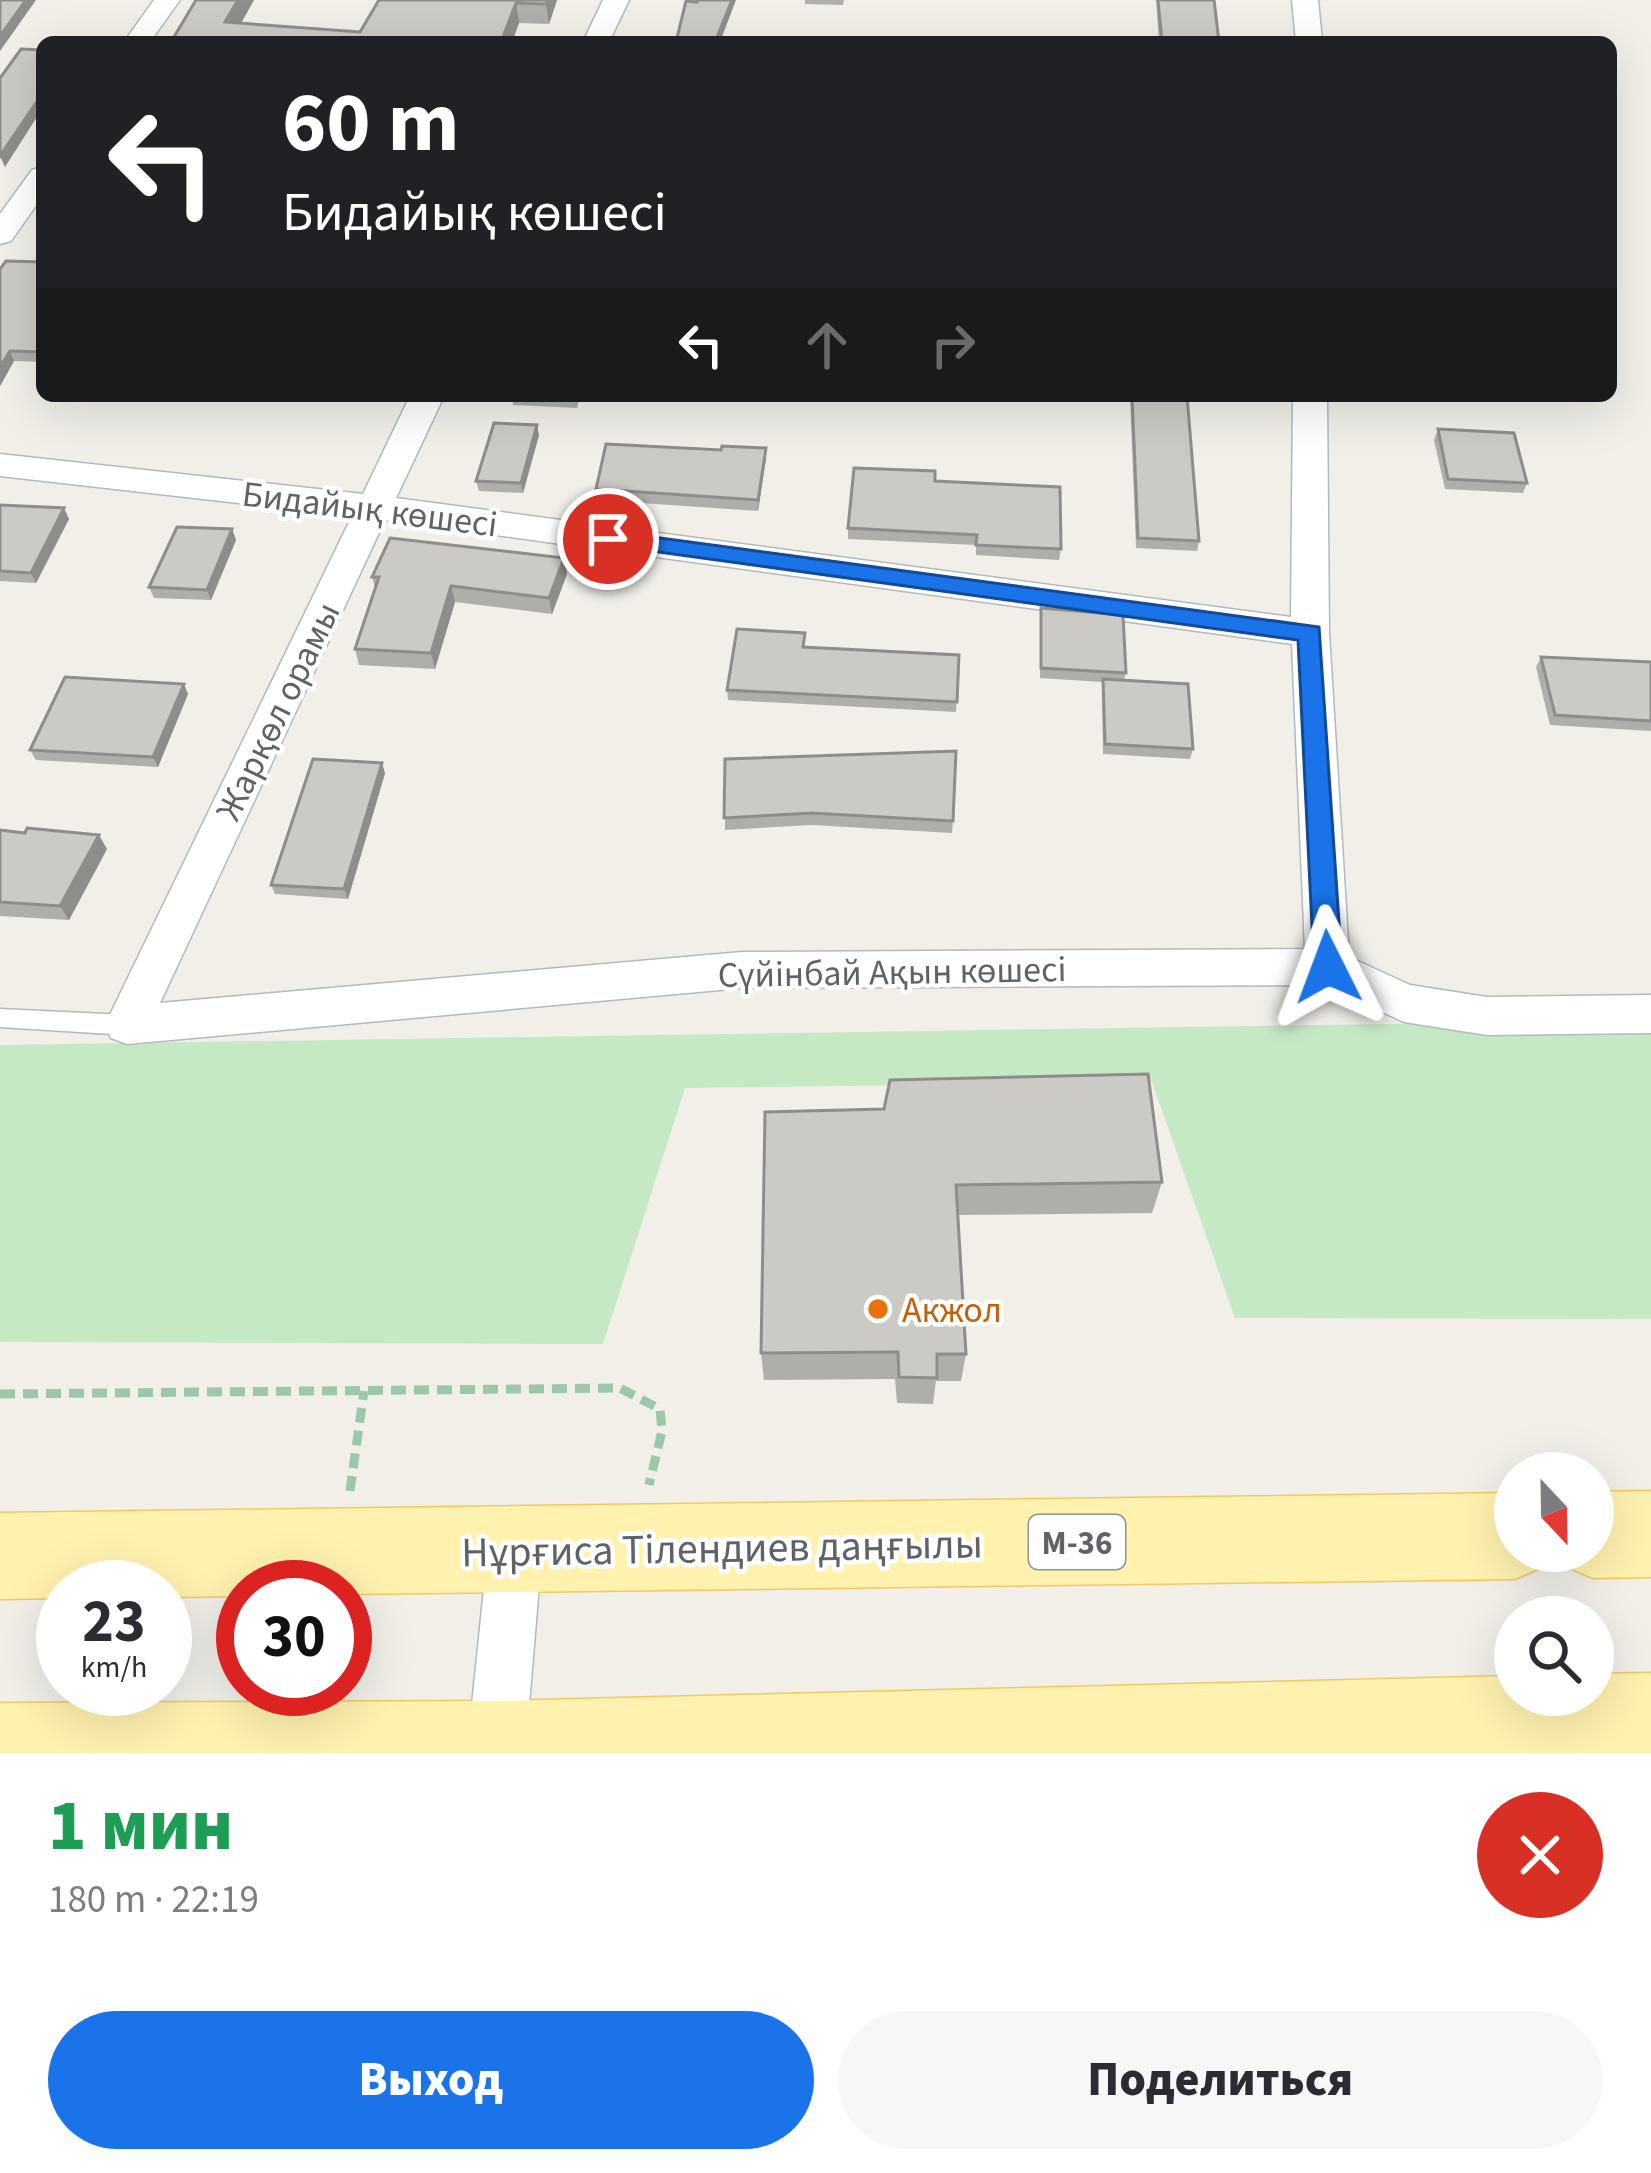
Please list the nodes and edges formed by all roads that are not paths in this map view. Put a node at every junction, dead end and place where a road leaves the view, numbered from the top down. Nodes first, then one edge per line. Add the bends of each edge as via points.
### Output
1 (167, 0) edge
2 (616, 0) edge
3 (1305, 0) edge
4 (141, 36) edge
5 (599, 36) edge
6 (1309, 36) edge
7 (36, 184) edge
8 (0, 235) edge
9 (425, 402) edge
10 (1310, 402) edge
11 (0, 465) edge
12 (374, 507) junction
13 (1310, 633) junction
14 (1328, 967) junction
15 (1651, 1014) edge
16 (0, 1018) edge
17 (127, 1025) junction
18 (1651, 1534) edge
19 (1614, 1535) edge
20 (1494, 1536) edge
21 (515, 1550) junction
22 (0, 1556) edge
23 (1651, 1718) edge
24 (0, 1749) edge
25 (496, 1750) edge

1 - 4 street
2 - 5 street
3 - 6 street
7 - 8 street
9 - 12 street, Жарқөл орамы
10 - 13 street
11 - 12 street, Бидайық көшесі
12 - 13 street, Бидайық көшесі
12 - 17 street, Жарқөл орамы
13 - 14 street
14 - 15 street, Сүйінбай Ақын көшесі via 1404,1003 1487,1016
14 - 17 street, Сүйінбай Ақын көшесі via 742,970
16 - 17 lane
18 - 19 main road
20 - 21 main road, Нұрғиса Тілендиев даңғылы / M-36
21 - 22 main road, Нұрғиса Тілендиев даңғылы / M-36
21 - 25 street
23 - 25 main road
24 - 25 main road

